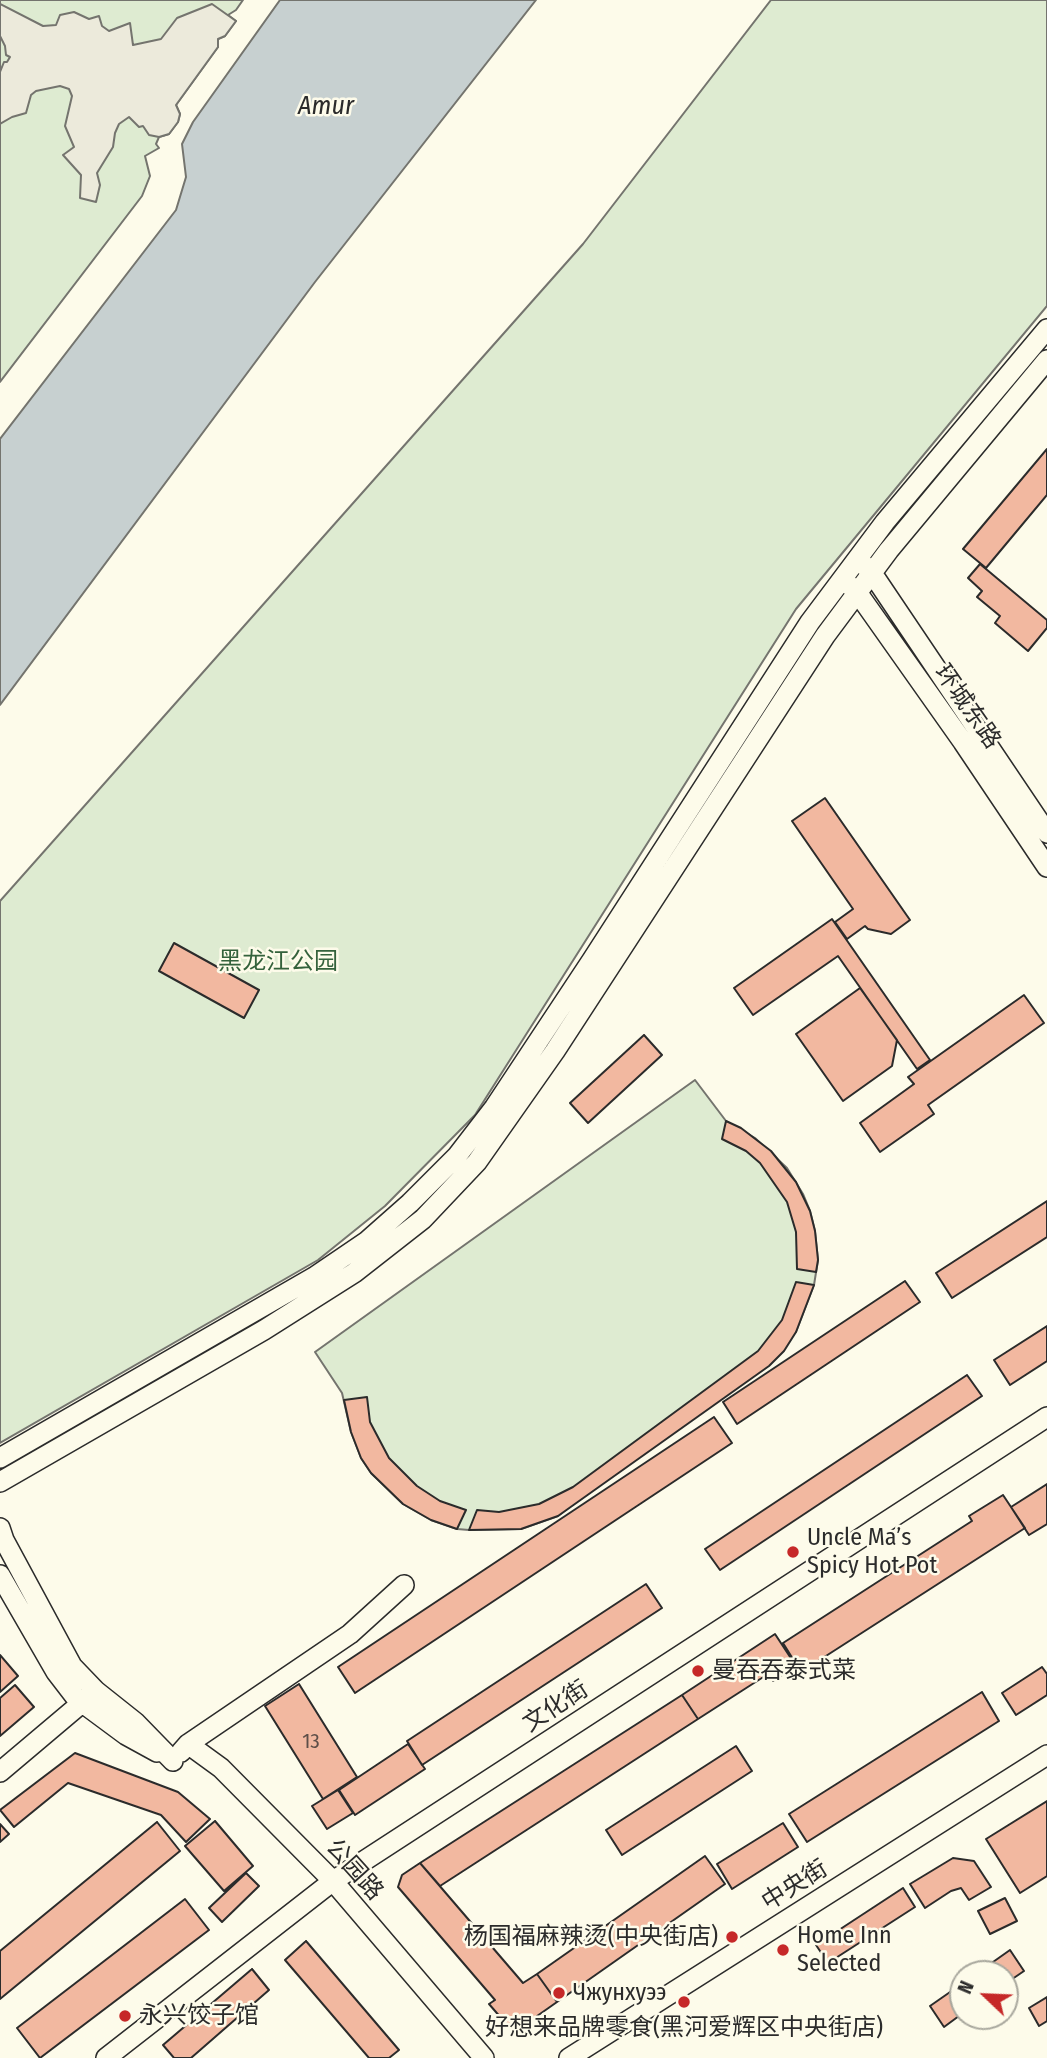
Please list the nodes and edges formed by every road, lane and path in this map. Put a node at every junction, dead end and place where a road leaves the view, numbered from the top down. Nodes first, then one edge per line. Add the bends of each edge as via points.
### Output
1 (1047, 329) edge
2 (1047, 360) edge
3 (857, 559) junction
4 (872, 573) junction
5 (842, 579) junction
6 (857, 592) junction
7 (1047, 833) edge
8 (1047, 867) edge
9 (1047, 1417) edge
10 (0, 1458) edge
11 (0, 1482) edge
12 (1, 1536) edge
13 (0, 1575) edge
14 (404, 1585) dead end
15 (88, 1697) junction
16 (188, 1744) junction
17 (1047, 1755) edge
18 (0, 1772) edge
19 (333, 1881) junction
20 (106, 2058) edge
21 (484, 2058) edge
22 (569, 2058) edge

1 - 3 street
2 - 4 street
3 - 4 street, 环城东路
3 - 5 street
4 - 6 street
4 - 7 street, 环城东路
5 - 6 street, 环城东路
5 - 10 street via 494,1108 457,1156 368,1241 314,1277
6 - 8 street, 环城东路
6 - 11 street via 514,1112 477,1162 423,1219 366,1265 319,1295
9 - 19 street, 文化街
12 - 15 street
13 - 15 street via 56,1672
14 - 16 street via 350,1634
15 - 16 street via 126,1735 173,1760
15 - 18 street
16 - 19 street, 公园路 via 221,1768
17 - 22 street, 中央街
19 - 20 street, 文化街
19 - 21 street, 公园路

